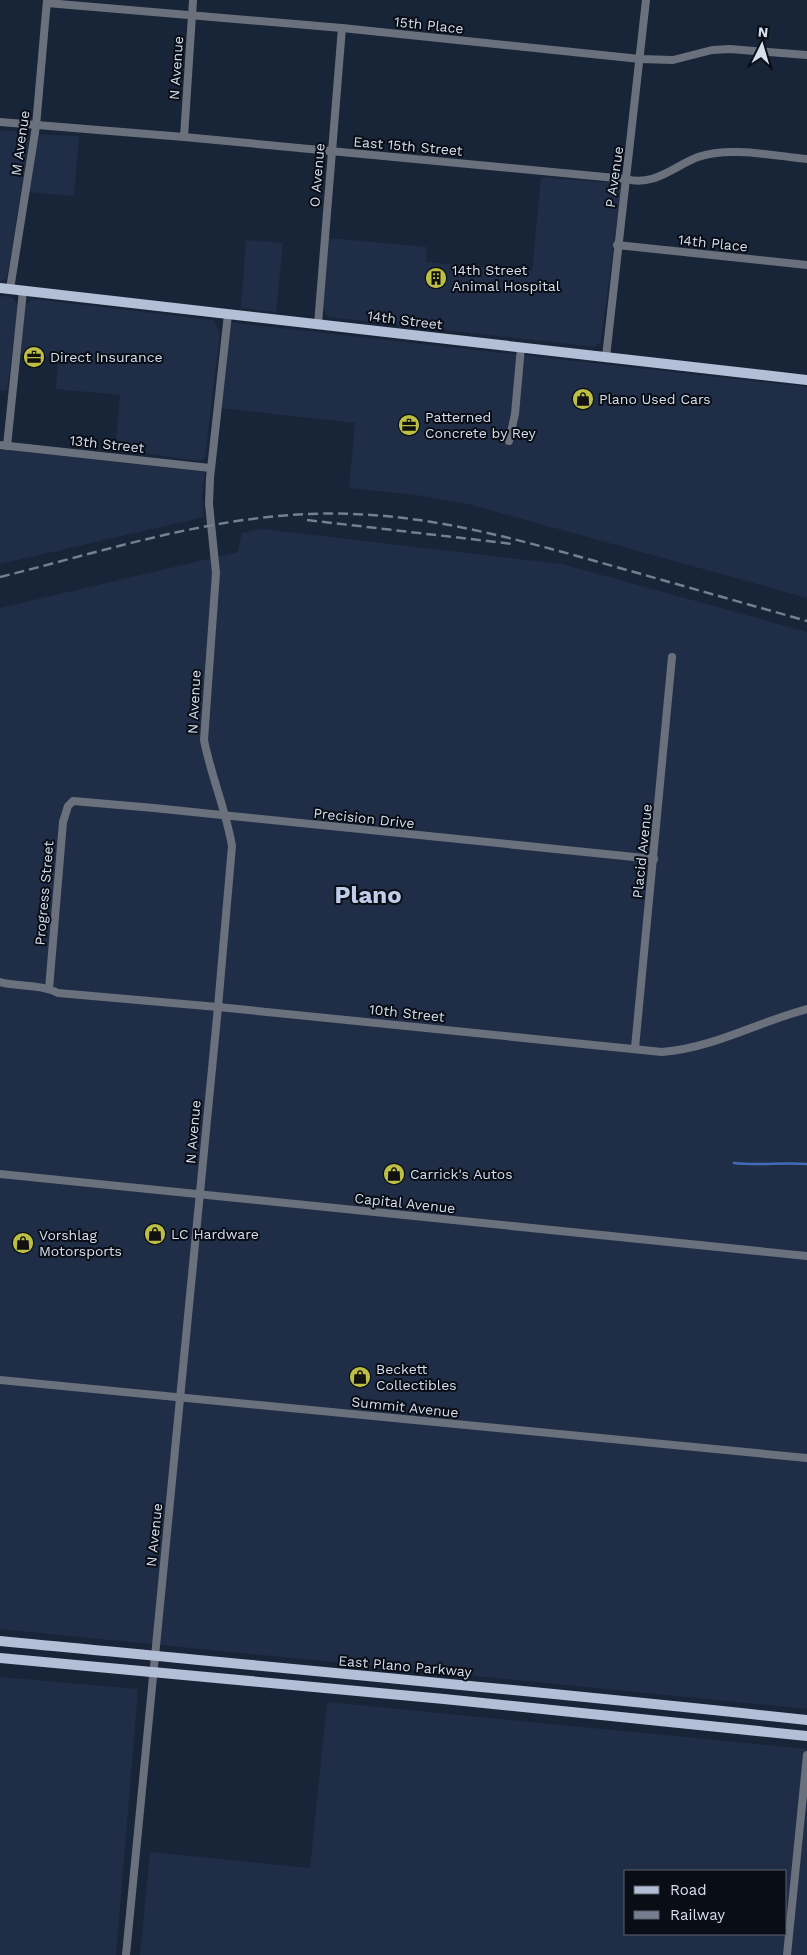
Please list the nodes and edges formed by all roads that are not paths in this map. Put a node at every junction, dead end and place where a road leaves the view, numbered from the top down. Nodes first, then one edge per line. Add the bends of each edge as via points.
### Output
1 (193, 0) edge
2 (646, 0) edge
3 (47, 1) edge
4 (192, 16) junction
5 (342, 28) junction
6 (807, 56) edge
7 (640, 59) junction
8 (0, 122) edge
9 (36, 126) junction
10 (184, 137) junction
11 (331, 152) junction
12 (807, 160) edge
13 (626, 179) junction
14 (617, 245) junction
15 (807, 265) edge
16 (5, 288) edge
17 (23, 290) junction
18 (228, 314) junction
19 (318, 324) junction
20 (521, 347) junction
21 (606, 357) junction
22 (807, 380) edge
23 (509, 441) dead end
24 (3, 446) edge
25 (210, 468) junction
26 (672, 657) dead end
27 (73, 801) joint
28 (226, 817) junction
29 (654, 859) junction
30 (0, 982) edge
31 (49, 989) junction
32 (218, 1007) junction
33 (807, 1009) edge
34 (635, 1048) junction
35 (0, 1174) edge
36 (200, 1195) junction
37 (807, 1256) edge
38 (0, 1380) edge
39 (179, 1398) junction
40 (807, 1458) edge
41 (0, 1641) edge
42 (24, 1643) junction
43 (154, 1656) junction
44 (0, 1658) edge
45 (22, 1660) junction
46 (277, 1668) junction
47 (153, 1672) junction
48 (334, 1673) junction
49 (275, 1683) junction
50 (445, 1684) junction
51 (332, 1689) junction
52 (588, 1697) junction
53 (444, 1699) junction
54 (586, 1715) junction
55 (807, 1720) edge
56 (807, 1736) edge
57 (807, 1756) edge
58 (126, 1955) edge
59 (787, 1955) edge

1 - 4 street, N Avenue
2 - 7 street, P Avenue
3 - 4 street, 15th Place
3 - 9 street, M Avenue
4 - 5 street, 15th Place
4 - 10 street, N Avenue
5 - 7 street, 15th Place
5 - 11 street, O Avenue
6 - 7 street, 15th Place via 730,49 673,60
7 - 13 street, P Avenue
8 - 9 street, East 15th Street
9 - 10 street, East 15th Street
9 - 16 street, M Avenue
10 - 11 street, East 15th Street
11 - 13 street, East 15th Street
11 - 19 street, O Avenue
12 - 13 street, East 15th Street via 716,153 700,156 658,178
13 - 14 street, P Avenue
14 - 15 street, 14th Place
14 - 21 street, P Avenue
16 - 17 main road, 14th Street
17 - 18 main road, 14th Street
17 - 24 street
18 - 19 main road, 14th Street
18 - 25 street, N Avenue
19 - 20 main road, 14th Street
20 - 21 main road, 14th Street
20 - 23 street via 515,414
21 - 22 main road, 14th Street
24 - 25 street, 13th Street
25 - 28 street, N Avenue via 209,504 216,572 204,740
26 - 29 street, Placid Avenue
27 - 28 street, Precision Drive
27 - 31 street, Progress Street via 68,806 62,830
28 - 29 street, Precision Drive
28 - 32 street, N Avenue via 232,846
29 - 34 street, Placid Avenue
30 - 31 street, 10th Street
31 - 32 street, 10th Street via 58,993
32 - 34 street, 10th Street
32 - 36 street, N Avenue
33 - 34 street, 10th Street via 689,1049 662,1052
35 - 36 street, Capital Avenue
36 - 37 street, Capital Avenue
36 - 39 street, N Avenue
38 - 39 street, Summit Avenue
39 - 40 street, Summit Avenue
39 - 43 street, N Avenue
41 - 42 main road, East Plano Parkway
42 - 43 main road, East Plano Parkway
42 - 45 main road
43 - 46 main road, East Plano Parkway
43 - 47 street, N Avenue
44 - 45 main road
45 - 47 main road
46 - 48 main road, East Plano Parkway
46 - 49 main road
47 - 49 main road
47 - 58 street, N Avenue
48 - 50 main road, East Plano Parkway
48 - 51 main road
49 - 51 main road
50 - 52 main road, East Plano Parkway
50 - 53 main road
51 - 53 main road
52 - 54 main road
52 - 55 main road, East Plano Parkway
53 - 54 main road
54 - 56 main road
57 - 59 street

